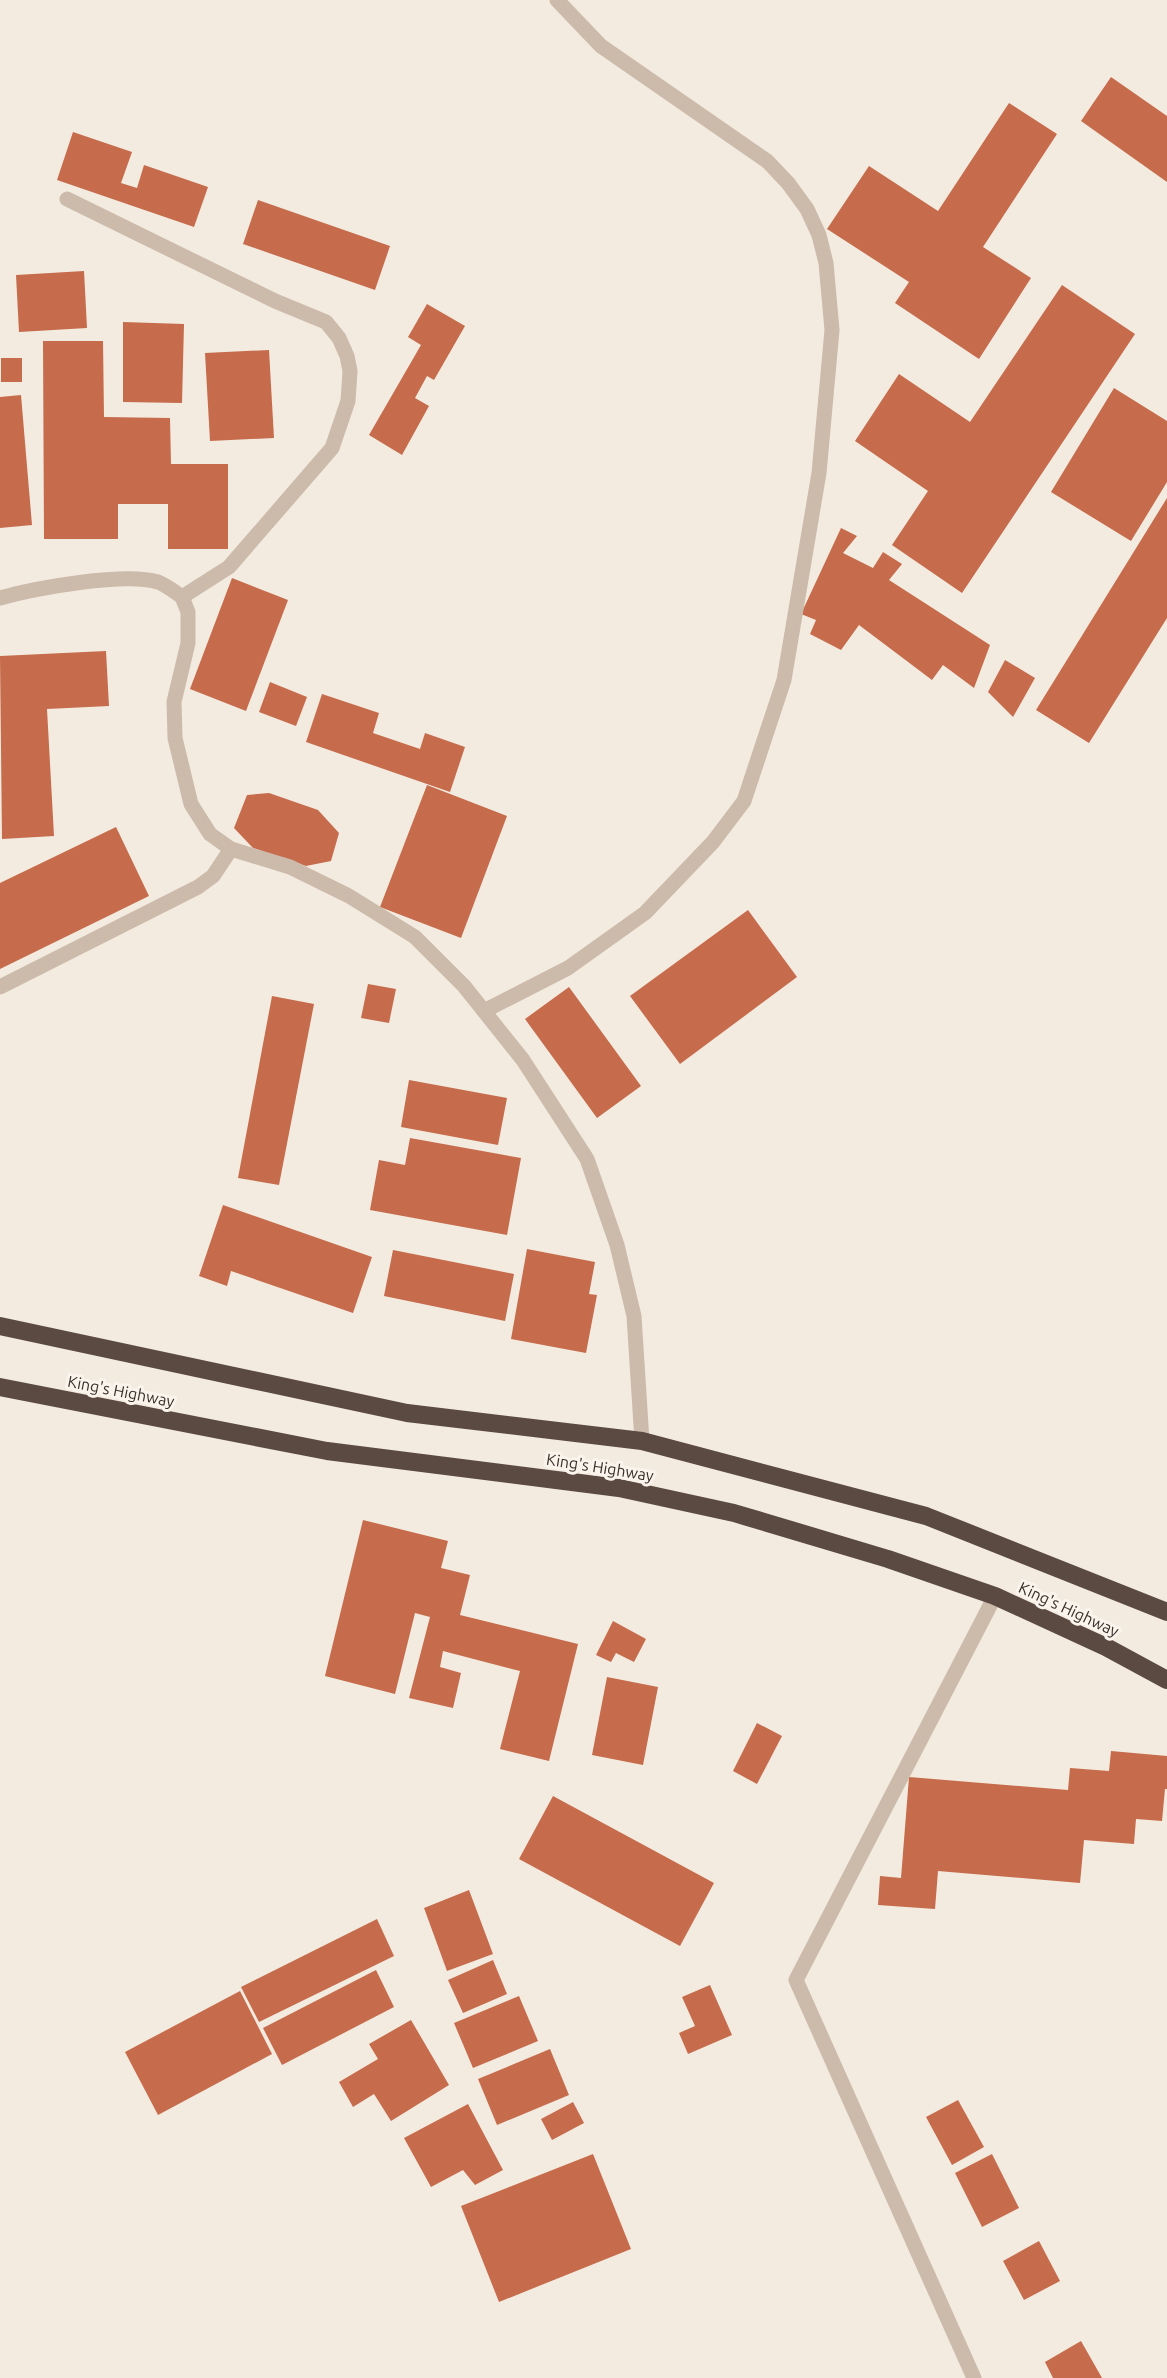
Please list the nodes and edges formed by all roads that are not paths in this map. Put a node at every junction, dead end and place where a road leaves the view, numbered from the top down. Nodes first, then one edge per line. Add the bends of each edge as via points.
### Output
1 (556, 0) edge
2 (67, 200) dead end
3 (182, 597) junction
4 (0, 598) edge
5 (231, 849) junction
6 (0, 987) edge
7 (484, 1011) junction
8 (0, 1326) edge
9 (0, 1387) edge
10 (642, 1441) junction
11 (995, 1596) junction
12 (1167, 1612) edge
13 (1167, 1680) edge
14 (974, 2378) edge

1 - 7 street via 601,46 767,161 789,183 819,235 826,263 832,330 819,473 784,680 744,801 713,842 645,913 568,968
2 - 3 street via 326,322 347,356 348,401 332,447 229,567
3 - 4 street via 158,582 122,579 37,588
3 - 5 street via 188,612 188,643 174,702 175,738 191,804 210,834
5 - 6 street via 213,876 198,887
5 - 7 street via 300,872 349,896 415,937
7 - 10 street via 523,1060 587,1159 617,1245 634,1316
8 - 10 highway, King's Highway via 407,1413
9 - 11 highway, King's Highway via 327,1451 619,1488 734,1513
10 - 12 highway, King's Highway via 926,1515
11 - 13 highway, King's Highway
11 - 14 street via 796,1980

